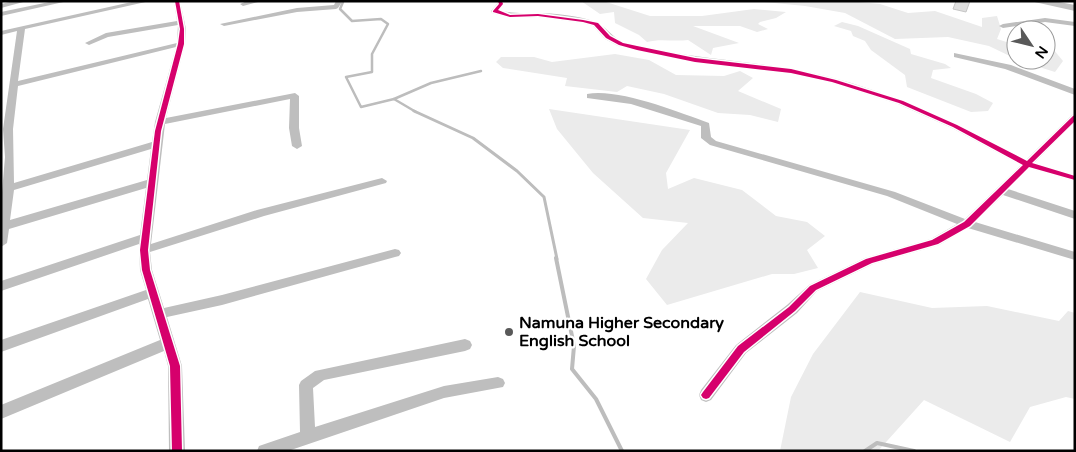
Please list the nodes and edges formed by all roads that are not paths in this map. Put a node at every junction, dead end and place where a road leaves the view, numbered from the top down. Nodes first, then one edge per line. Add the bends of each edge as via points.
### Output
1 (24, 1) edge
2 (65, 1) edge
3 (147, 1) edge
4 (177, 1) edge
5 (259, 1) edge
6 (500, 1) edge
7 (1035, 1) edge
8 (340, 2) edge
9 (1040, 2) edge
10 (243, 5) edge
11 (1, 7) edge
12 (1075, 8) edge
13 (1, 14) edge
14 (181, 22) junction
15 (1074, 23) edge
16 (224, 24) dead end
17 (1003, 26) dead end
18 (21, 28) junction
19 (1, 33) edge
20 (88, 43) dead end
21 (181, 44) junction
22 (957, 54) dead end
23 (13, 85) junction
24 (1075, 92) edge
25 (590, 96) dead end
26 (1075, 117) edge
27 (160, 122) junction
28 (4, 130) edge
29 (157, 144) junction
30 (297, 146) dead end
31 (1026, 164) junction
32 (1075, 178) edge
33 (382, 181) dead end
34 (150, 183) junction
35 (9, 188) junction
36 (1000, 190) junction
37 (1075, 215) edge
38 (967, 224) junction
39 (3, 226) edge
40 (1, 243) edge
41 (144, 244) junction
42 (395, 253) dead end
43 (1075, 256) edge
44 (1, 286) edge
45 (153, 292) junction
46 (159, 314) junction
47 (168, 343) junction
48 (464, 345) dead end
49 (1, 346) edge
50 (498, 382) dead end
51 (706, 395) dead end
52 (1, 412) edge
53 (308, 438) junction
54 (177, 451) edge
55 (265, 451) edge

1 - 11 street
2 - 13 street
3 - 18 street
4 - 14 street
5 - 10 street
6 - 31 street via 495,11 510,16 538,15 596,24 608,37 637,48 695,60 791,71 902,102 956,126
7 - 9 main road
8 - 16 street via 336,7 297,10
9 - 12 main road
14 - 20 street via 106,35
14 - 21 street
15 - 17 street via 1045,20
18 - 19 street
18 - 23 street
21 - 23 street
21 - 27 street
22 - 24 street via 1008,67
23 - 28 street
25 - 38 street via 602,95 706,125 706,138 713,143 913,200
26 - 31 street
27 - 29 street
27 - 30 street via 294,96
28 - 35 street via 10,157
29 - 34 street
29 - 35 street
31 - 32 street
31 - 36 street
33 - 41 street
34 - 39 street
34 - 41 street
35 - 39 street
36 - 37 street
36 - 38 street
38 - 43 street
38 - 51 street via 934,242 869,261 813,288 741,349
39 - 40 street
41 - 44 street
41 - 45 street via 146,270
42 - 46 street
45 - 46 street
45 - 49 street
46 - 47 street
47 - 52 street
47 - 54 street via 175,366
48 - 53 street via 320,375 306,385
50 - 53 street via 444,392
53 - 55 street

